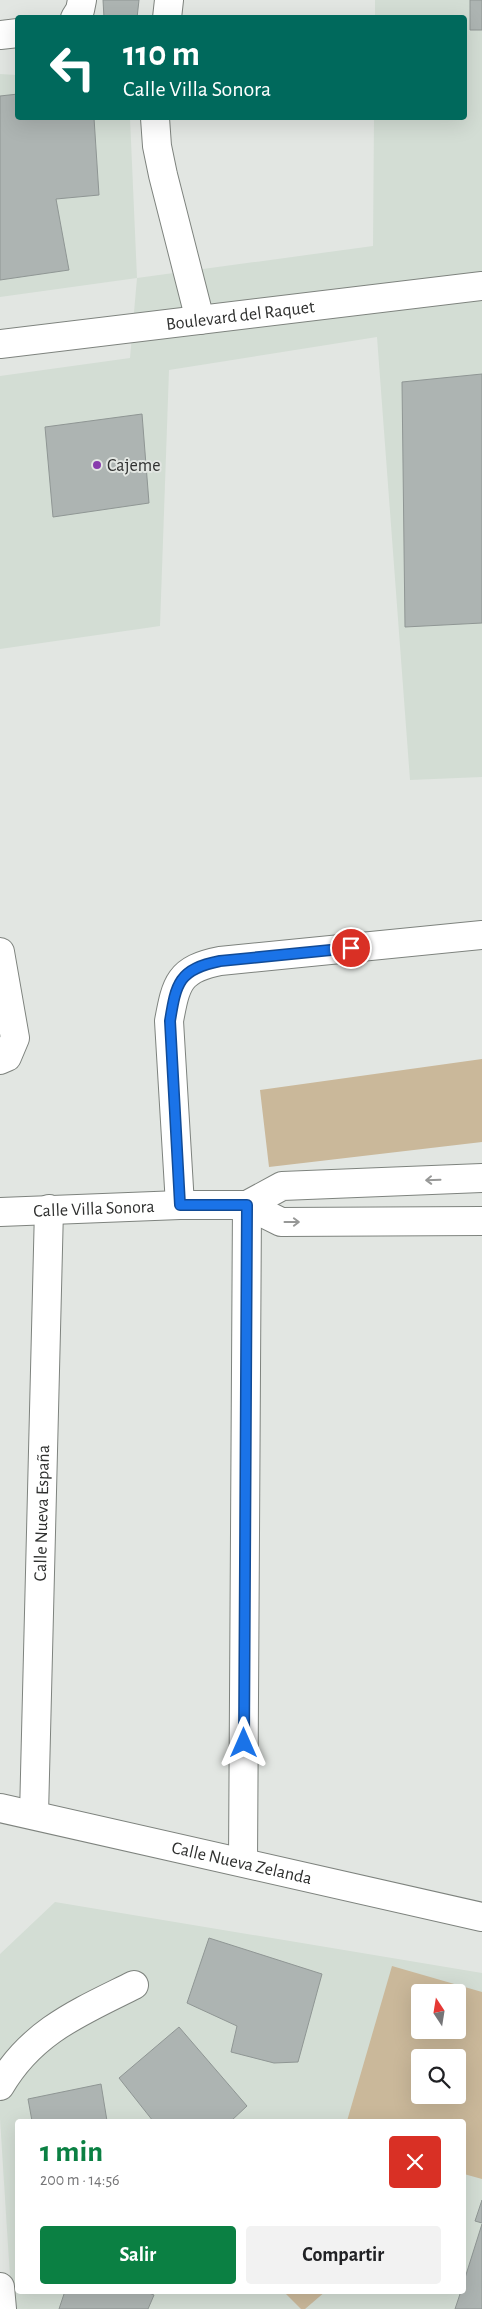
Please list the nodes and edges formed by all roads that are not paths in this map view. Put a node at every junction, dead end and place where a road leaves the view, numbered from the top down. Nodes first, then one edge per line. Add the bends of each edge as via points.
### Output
1 (82, 0) edge
2 (169, 0) edge
3 (77, 15) edge
4 (167, 15) edge
5 (15, 33) edge
6 (0, 35) edge
7 (155, 120) edge
8 (482, 286) edge
9 (200, 320) junction
10 (0, 344) edge
11 (482, 935) edge
12 (0, 952) edge
13 (0, 1060) edge
14 (482, 1178) edge
15 (180, 1205) junction
16 (247, 1205) junction
17 (49, 1209) junction
18 (0, 1212) edge
19 (482, 1221) edge
20 (0, 1808) edge
21 (34, 1815) junction
22 (243, 1862) junction
23 (482, 1917) edge
24 (134, 1985) dead end
25 (0, 2086) edge
26 (0, 2287) edge
27 (2, 2309) edge

1 - 3 street
2 - 4 street
5 - 6 street
7 - 9 street via 162,175
8 - 9 street, Boulevard del Raquet
9 - 10 street, Boulevard del Raquet
11 - 15 street via 220,961 203,964 180,980 174,992 170,1021
12 - 13 street via 15,1038 7,1057
14 -> 16 street, Calle Villa Sonora via 282,1186
15 - 16 street, Calle Villa Sonora
15 - 17 street, Calle Villa Sonora
16 -> 19 street, Calle Villa Sonora via 281,1222
16 - 22 street
17 - 18 street, Calle Villa Sonora
17 - 21 street, Calle Nueva España
20 - 21 street, Calle Nueva Zelanda
21 - 22 street, Calle Nueva Zelanda
22 - 23 street, Calle Nueva Zelanda
24 - 25 street via 66,2018 30,2047
26 - 27 street

